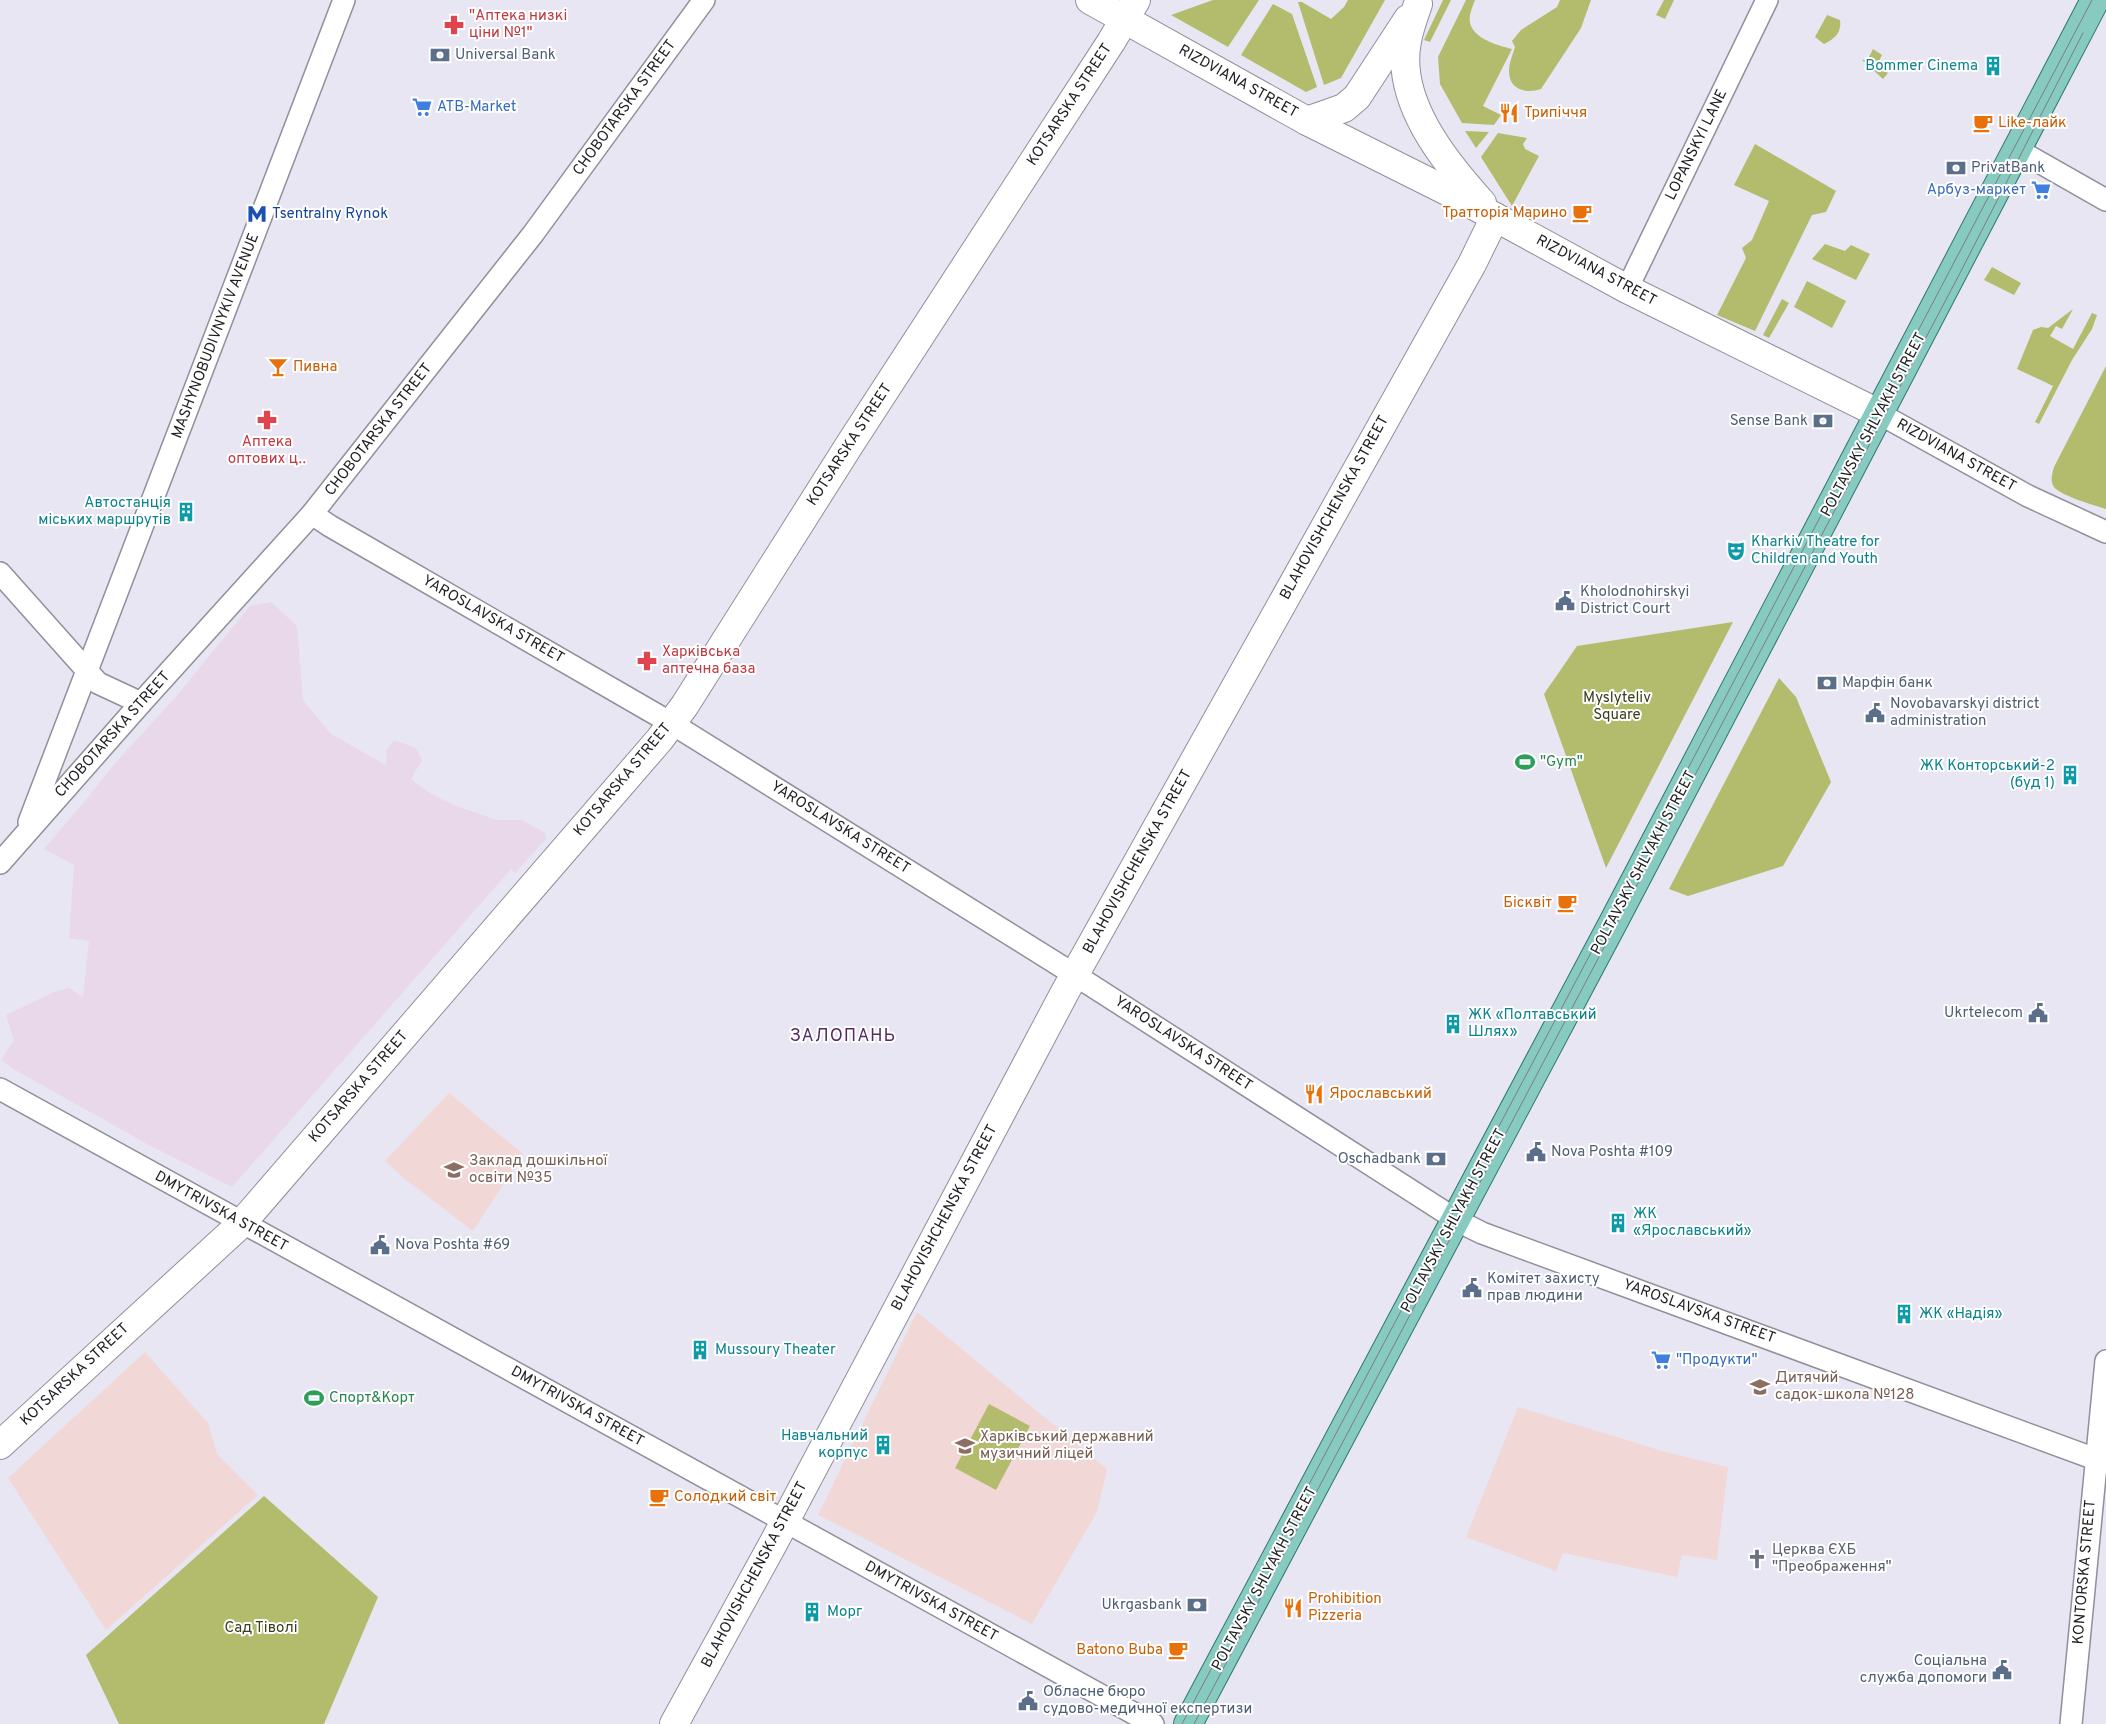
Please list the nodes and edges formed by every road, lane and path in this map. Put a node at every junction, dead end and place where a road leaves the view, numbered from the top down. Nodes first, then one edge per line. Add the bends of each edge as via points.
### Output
1 (344, 0) edge
2 (704, 0) edge
3 (1090, 0) edge
4 (1767, 0) edge
5 (2095, 0) edge
6 (1419, 2) edge
7 (1130, 10) edge
8 (1308, 121) junction
9 (2018, 150) junction
10 (2106, 200) edge
11 (1495, 217) junction
12 (1627, 289) junction
13 (1880, 414) junction
14 (312, 514) junction
15 (2106, 532) edge
16 (0, 573) edge
17 (88, 672) junction
18 (141, 703) junction
19 (671, 723) junction
20 (24, 835) junction
21 (0, 863) edge
22 (1075, 975) junction
23 (0, 1089) edge
24 (1456, 1219) junction
25 (241, 1224) junction
26 (2106, 1361) edge
27 (0, 1445) edge
28 (2101, 1461) edge
29 (785, 1520) junction
30 (674, 1724) edge
31 (1153, 1724) edge
32 (1188, 1724) edge
33 (2071, 1724) edge

1 - 17 street, MASHYNOBUDIVNYKIV AVENUE
2 - 14 street, CHOBOTARSKA STREET via 533,234
3 - 7 street, RIZDVIANA STREET
4 - 12 street, LOPANSKYI LANE
5 - 9 main road, POLTAVSKY SHLYAKH STREET
6 - 8 street via 1357,97 1344,108
6 - 11 street via 1406,42 1410,91 1430,137 1448,164
7 - 8 street, RIZDVIANA STREET
7 - 19 street, KOTSARSKA STREET
8 - 11 street, RIZDVIANA STREET
9 - 10 street
9 - 13 main road, POLTAVSKY SHLYAKH STREET
11 - 12 street, RIZDVIANA STREET
11 - 22 street, BLAHOVISHCHENSKA STREET via 1472,264
12 - 13 street, RIZDVIANA STREET
13 - 15 street, RIZDVIANA STREET via 2028,496
13 - 24 main road, POLTAVSKY SHLYAKH STREET
14 - 18 street, CHOBOTARSKA STREET
14 - 19 street, YAROSLAVSKA STREET
16 - 17 street
17 - 18 street via 98,683
17 - 20 street, CHOBOTARSKA STREET
18 - 20 street, CHOBOTARSKA STREET
19 - 22 street, YAROSLAVSKA STREET
19 - 25 street, KOTSARSKA STREET
20 - 21 street, CHOBOTARSKA STREET
22 - 24 street, YAROSLAVSKA STREET
22 - 29 street, BLAHOVISHCHENSKA STREET
23 - 25 street, DMYTRIVSKA STREET
24 - 28 street, YAROSLAVSKA STREET via 1482,1233
24 - 32 main road, POLTAVSKY SHLYAKH STREET
25 - 27 street, KOTSARSKA STREET
25 - 29 street, DMYTRIVSKA STREET
26 - 28 street, KONTORSKA STREET
28 - 33 street, KONTORSKA STREET
29 - 30 street, BLAHOVISHCHENSKA STREET
29 - 31 street, DMYTRIVSKA STREET

